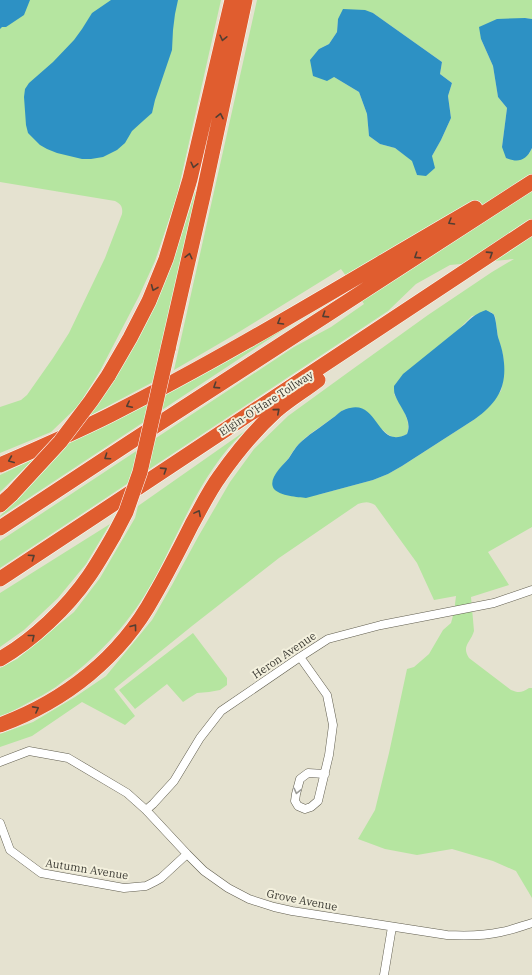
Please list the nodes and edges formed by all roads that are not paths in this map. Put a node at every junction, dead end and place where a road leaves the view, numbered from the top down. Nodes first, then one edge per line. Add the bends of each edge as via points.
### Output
1 (232, 0) edge
2 (245, 0) edge
3 (532, 172) edge
4 (532, 182) edge
5 (532, 227) edge
6 (426, 298) junction
7 (0, 465) edge
8 (0, 505) edge
9 (0, 528) edge
10 (0, 579) edge
11 (532, 590) edge
12 (300, 657) junction
13 (0, 659) edge
14 (0, 725) edge
15 (0, 762) edge
16 (325, 774) junction
17 (146, 810) junction
18 (0, 823) edge
19 (186, 854) junction
20 (532, 923) edge
21 (392, 927) junction
22 (384, 975) edge

1 -> 8 highway, bridge via 190,179 166,258 149,301 108,376 91,400 60,442
13 -> 2 highway, bridge via 20,647 73,597 100,559 126,512 140,472
3 -> 7 highway via 350,281 170,384 108,416
4 -> 9 highway
6 -> 5 highway, Elgin-O'Hare Tollway
10 -> 6 highway, Elgin-O'Hare Tollway
14 -> 6 highway via 18,718 76,685 116,648 144,614 216,482 259,428 304,390 412,315
11 - 12 street, Heron Avenue via 494,603 381,625 328,640
12 - 16 street via 327,695 333,725
12 - 17 street, Heron Avenue via 221,712 200,738 174,781
15 - 17 street, Grove Avenue via 29,751 68,758 127,793
16 -> 16 street via 308,773 300,779 295,801 298,806 311,808 318,801
17 - 19 street, Grove Avenue
18 - 19 street, Autumn Avenue via 10,850 41,873 124,888 146,886 154,882
19 - 21 street, Grove Avenue via 218,882 261,904
20 - 21 street, Grove Avenue via 503,932 466,936
21 - 22 street

